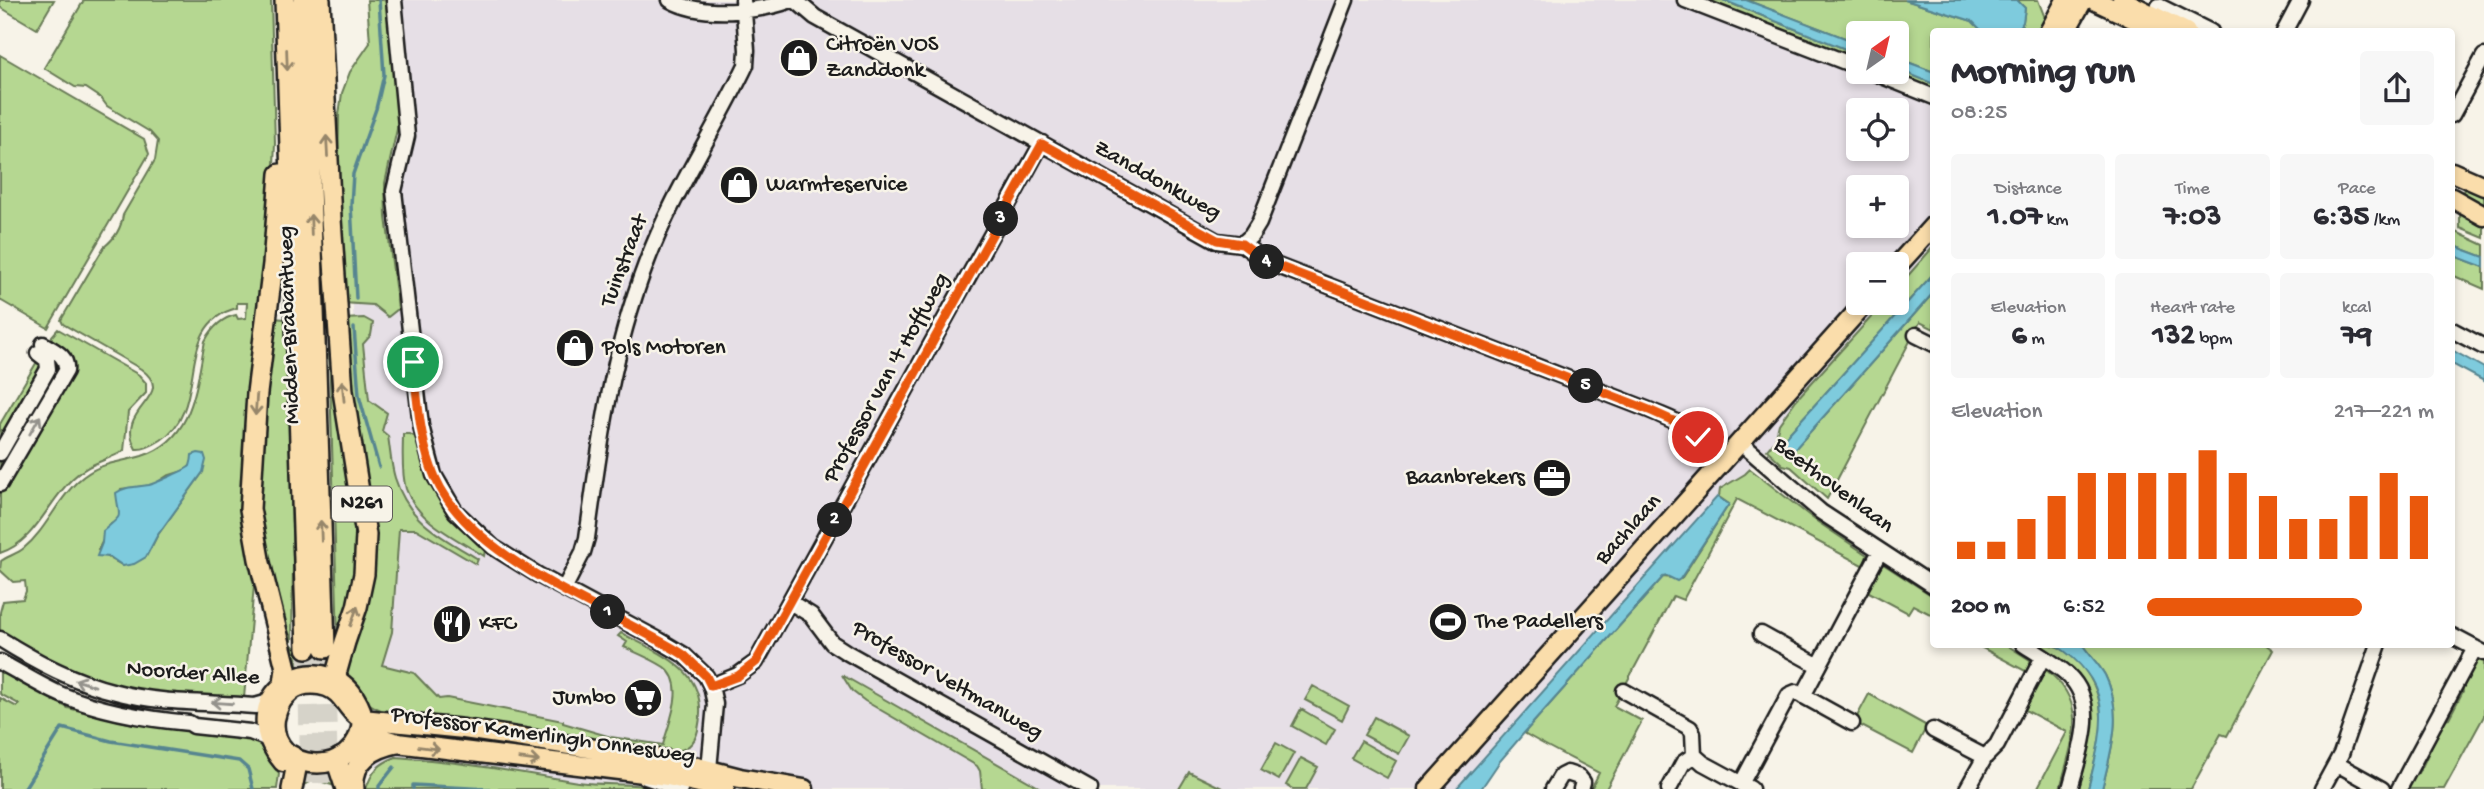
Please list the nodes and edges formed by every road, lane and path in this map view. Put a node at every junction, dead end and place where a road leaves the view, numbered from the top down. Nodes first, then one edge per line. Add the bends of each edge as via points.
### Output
1 (285, 0) edge
2 (304, 0) edge
3 (320, 0) edge
4 (394, 0) edge
5 (670, 0) edge
6 (794, 0) edge
7 (1346, 0) edge
8 (1685, 0) edge
9 (2066, 0) edge
10 (2083, 0) edge
11 (2094, 0) edge
12 (2122, 0) edge
13 (2301, 0) edge
14 (744, 4) edge
15 (2155, 24) edge
16 (2051, 28) edge
17 (2067, 28) edge
18 (2203, 28) edge
19 (2286, 28) edge
20 (2484, 56) edge
21 (1846, 62) edge
22 (1902, 84) edge
23 (1930, 95) edge
24 (2455, 109) edge
25 (289, 121) junction
26 (1042, 144) junction
27 (2455, 173) edge
28 (2481, 183) edge
29 (2455, 200) edge
30 (2484, 216) edge
31 (1930, 229) edge
32 (1242, 244) junction
33 (1909, 253) edge
34 (1853, 315) edge
35 (2455, 332) edge
36 (1916, 335) dead end
37 (1930, 342) edge
38 (2484, 348) edge
39 (1741, 443) junction
40 (1700, 447) dead end
41 (0, 453) edge
42 (0, 484) edge
43 (1880, 551) junction
44 (1930, 583) edge
45 (564, 589) junction
46 (790, 602) junction
47 (1761, 634) dead end
48 (2455, 638) edge
49 (0, 639) edge
50 (2029, 648) edge
51 (2378, 648) edge
52 (2479, 650) edge
53 (2043, 657) junction
54 (0, 662) edge
55 (1819, 666) junction
56 (338, 681) junction
57 (291, 684) junction
58 (711, 686) junction
59 (1624, 691) dead end
60 (1799, 694) junction
61 (269, 702) junction
62 (360, 712) junction
63 (1852, 723) dead end
64 (1933, 730) dead end
65 (270, 733) junction
66 (356, 743) junction
67 (397, 743) junction
68 (1694, 755) junction
69 (1985, 757) junction
70 (340, 758) junction
71 (288, 759) junction
72 (2337, 764) junction
73 (709, 769) junction
74 (688, 786) edge
75 (1746, 787) edge
76 (719, 788) edge
77 (284, 789) edge
78 (292, 789) edge
79 (346, 789) edge
80 (354, 789) edge
81 (804, 789) edge
82 (1090, 789) edge
83 (1429, 789) edge
84 (1553, 789) edge
85 (1581, 789) edge
86 (1669, 789) edge
87 (1967, 789) edge
88 (2070, 789) edge
89 (2322, 789) edge
90 (2382, 789) edge
91 (2399, 789) edge

1 -> 25 highway, Midden-Brabantweg / N261
25 -> 2 highway, Midden-Brabantweg / N261 via 316,648
56 -> 3 highway, N261 via 336,674 364,574 366,535 343,391
4 - 45 street via 407,136 394,191 428,460 445,497 466,523 505,555
5 - 14 street via 702,11
6 - 14 street via 773,7
6 - 26 street, Zanddonkweg
7 - 32 street via 1259,223
8 - 21 street
9 - 16 main road
10 - 17 main road
11 - 15 main road
12 - 15 main road
13 - 19 street
14 - 45 street, Tuinstraat via 746,65 646,263 603,416 587,538
15 - 18 street via 2159,6
20 - 24 street
22 - 23 street
25 -> 57 highway, N261 via 257,393 250,509
26 - 32 street, Zanddonkweg via 1217,240
26 - 46 street, Professor van 't Hoffweg
27 - 28 main road
29 - 30 main road
31 - 33 main road
32 - 40 street, Zanddonkweg via 1265,261 1687,427 1698,437
34 - 39 main road, Bachlaan
35 - 38 street
36 - 37 street
39 - 43 street, Beethovenlaan via 1800,495
39 - 83 main road, Bachlaan
42 -> 41 street via 65,371 63,357 41,349 48,369
43 - 44 street, Beethovenlaan
43 - 55 street
45 - 58 street via 684,655
46 - 58 street, Professor van 't Hoffweg via 756,662 738,676
46 - 82 street, Professor Veltmanweg via 811,615 832,643 846,653
47 - 55 street
48 - 52 street
61 -> 49 street, Noorder Allee via 255,706 118,693 71,678
50 - 53 street
51 - 72 street
52 - 91 street
53 - 69 street via 1997,745
53 - 88 street via 2070,677 2084,706 2085,725
54 - 65 street, Noorder Allee via 58,693 108,711 189,723 251,724
55 - 60 street
56 - 57 main road via 314,674
56 - 62 main road via 349,689
57 - 61 main road
57 - 62 main road via 330,688 353,713
57 - 65 main road
58 - 73 street via 715,704
59 - 68 street via 1690,727
60 - 63 street
60 - 75 street via 1788,695
61 - 65 main road via 265,713
62 - 66 main road
62 - 73 main road, Professor Kamerlingh Onnesweg via 415,725
64 - 69 street
65 - 71 main road
66 - 67 main road, Professor Kamerlingh Onnesweg via 364,737
66 - 70 main road
67 -> 74 main road, Professor Kamerlingh Onnesweg via 668,776
67 - 80 highway via 365,756 354,775
68 - 75 street
68 - 86 street via 1683,763
69 - 87 street
70 - 71 main road via 326,764
70 - 79 highway
71 - 77 highway
71 - 78 highway via 297,764
72 - 89 street
72 - 90 street
73 - 74 street
73 - 76 street
73 - 81 main road, Professor Kamerlingh Onnesweg
74 - 76 main road, Professor Kamerlingh Onnesweg
84 - 85 street via 1567,773 1580,777

